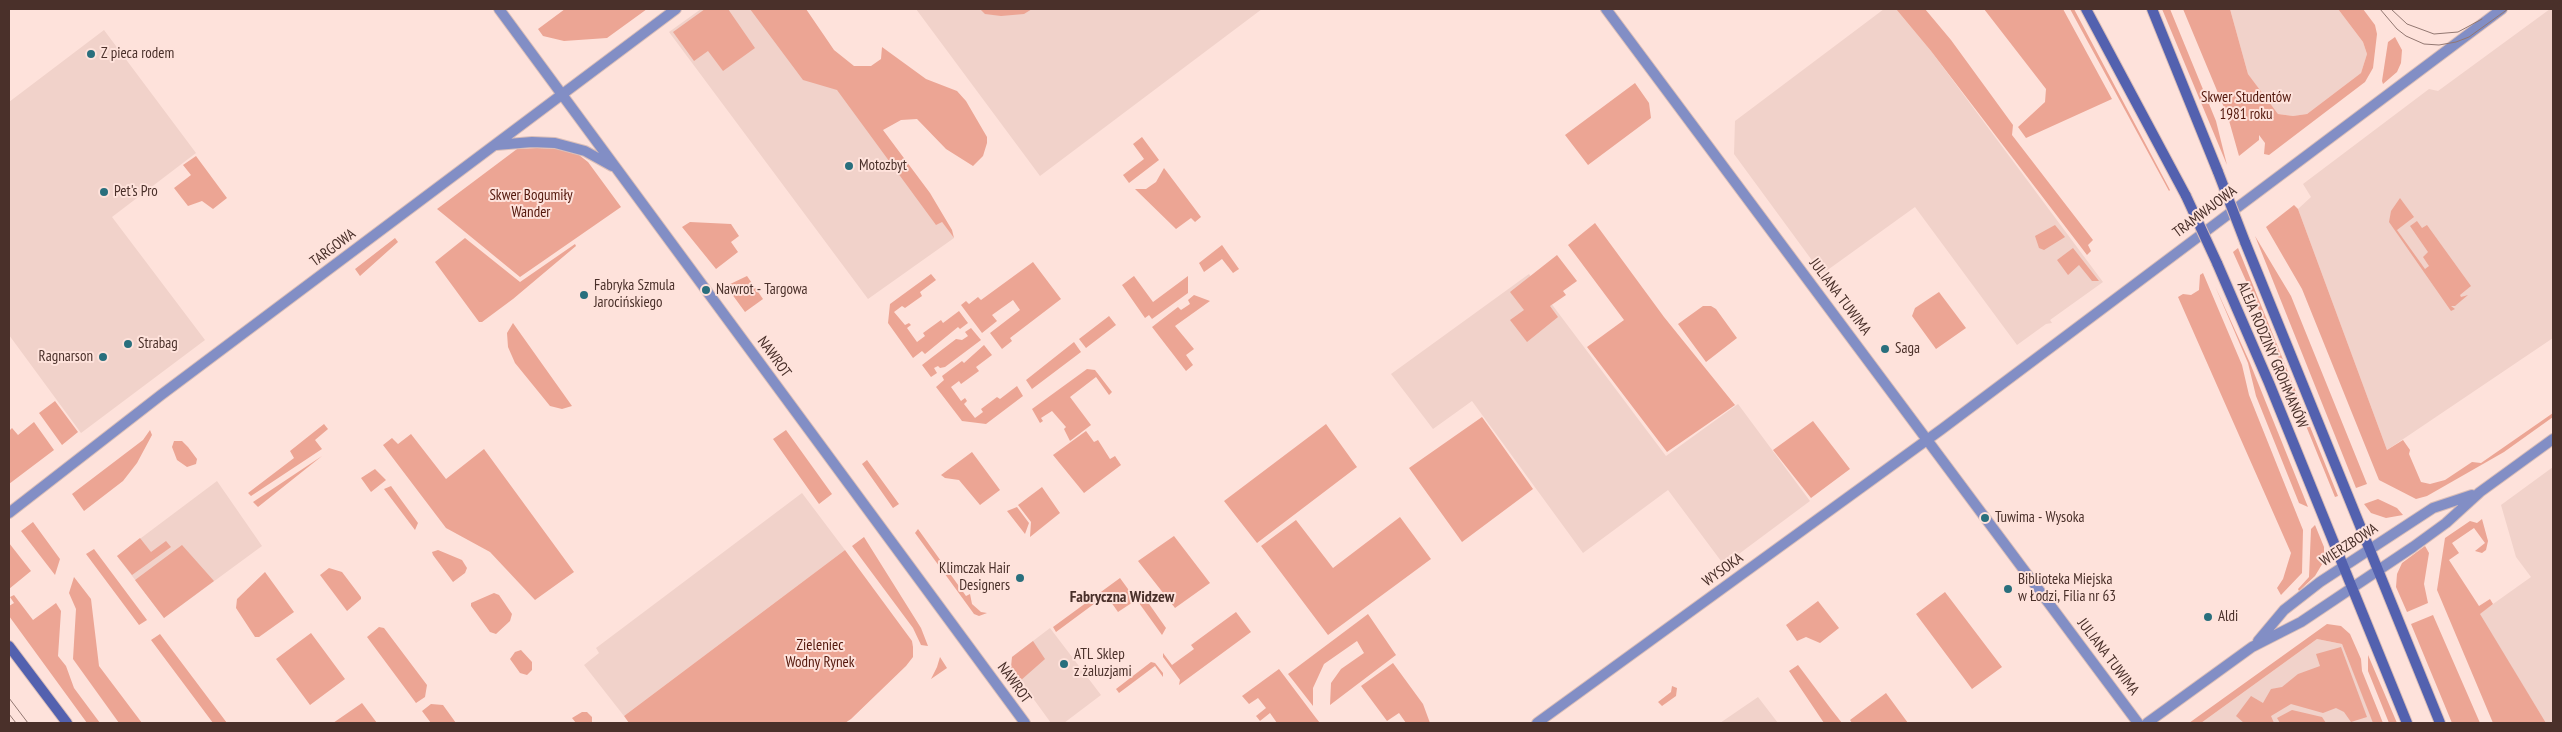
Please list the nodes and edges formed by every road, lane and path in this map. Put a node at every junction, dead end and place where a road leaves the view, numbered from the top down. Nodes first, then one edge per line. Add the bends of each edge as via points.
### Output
1 (499, 9) edge
2 (676, 9) edge
3 (1606, 9) edge
4 (2086, 9) edge
5 (2152, 9) edge
6 (2502, 9) edge
7 (563, 94) junction
8 (495, 145) junction
9 (616, 168) junction
10 (1926, 440) junction
11 (2553, 440) edge
12 (2480, 492) junction
13 (9, 513) edge
14 (2370, 549) junction
15 (2343, 567) junction
16 (2379, 570) junction
17 (2351, 588) junction
18 (9, 646) edge
19 (2252, 647) junction
20 (67, 723) edge
21 (1025, 723) edge
22 (1537, 723) edge
23 (2138, 723) edge
24 (2147, 723) edge
25 (2407, 723) edge
26 (2440, 723) edge

1 - 7 street, NAWROT
2 - 7 street, TARGOWA
3 - 10 street, JULIANA TUWIMA
4 - 15 main road, ALEJA RODZINY GROHMANÓW, bridge via 2186,196 2217,263
5 - 14 main road, ALEJA RODZINY GROHMANÓW, bridge
6 - 10 street, TRAMWAJOWA
7 - 8 street, TARGOWA
7 - 9 street, NAWROT
8 - 9 street via 555,143 585,150
8 - 13 street, TARGOWA
9 - 21 street, NAWROT
10 - 22 street, WYSOKA
10 - 23 street, JULIANA TUWIMA
11 - 12 street, WIERZBOWA
12 - 14 street, WIERZBOWA via 2433,508
12 - 16 street, WIERZBOWA via 2446,523
14 - 15 street, WIERZBOWA
14 - 16 main road, ALEJA RODZINY GROHMANÓW
15 - 17 main road, ALEJA RODZINY GROHMANÓW
15 - 19 street, WIERZBOWA via 2289,606
16 - 17 street, WIERZBOWA
16 - 26 main road, ALEJA RODZINY GROHMANÓW
17 - 19 street, WIERZBOWA via 2301,622
17 - 25 main road, ALEJA RODZINY GROHMANÓW
18 - 20 main road
19 - 24 street, WIERZBOWA

